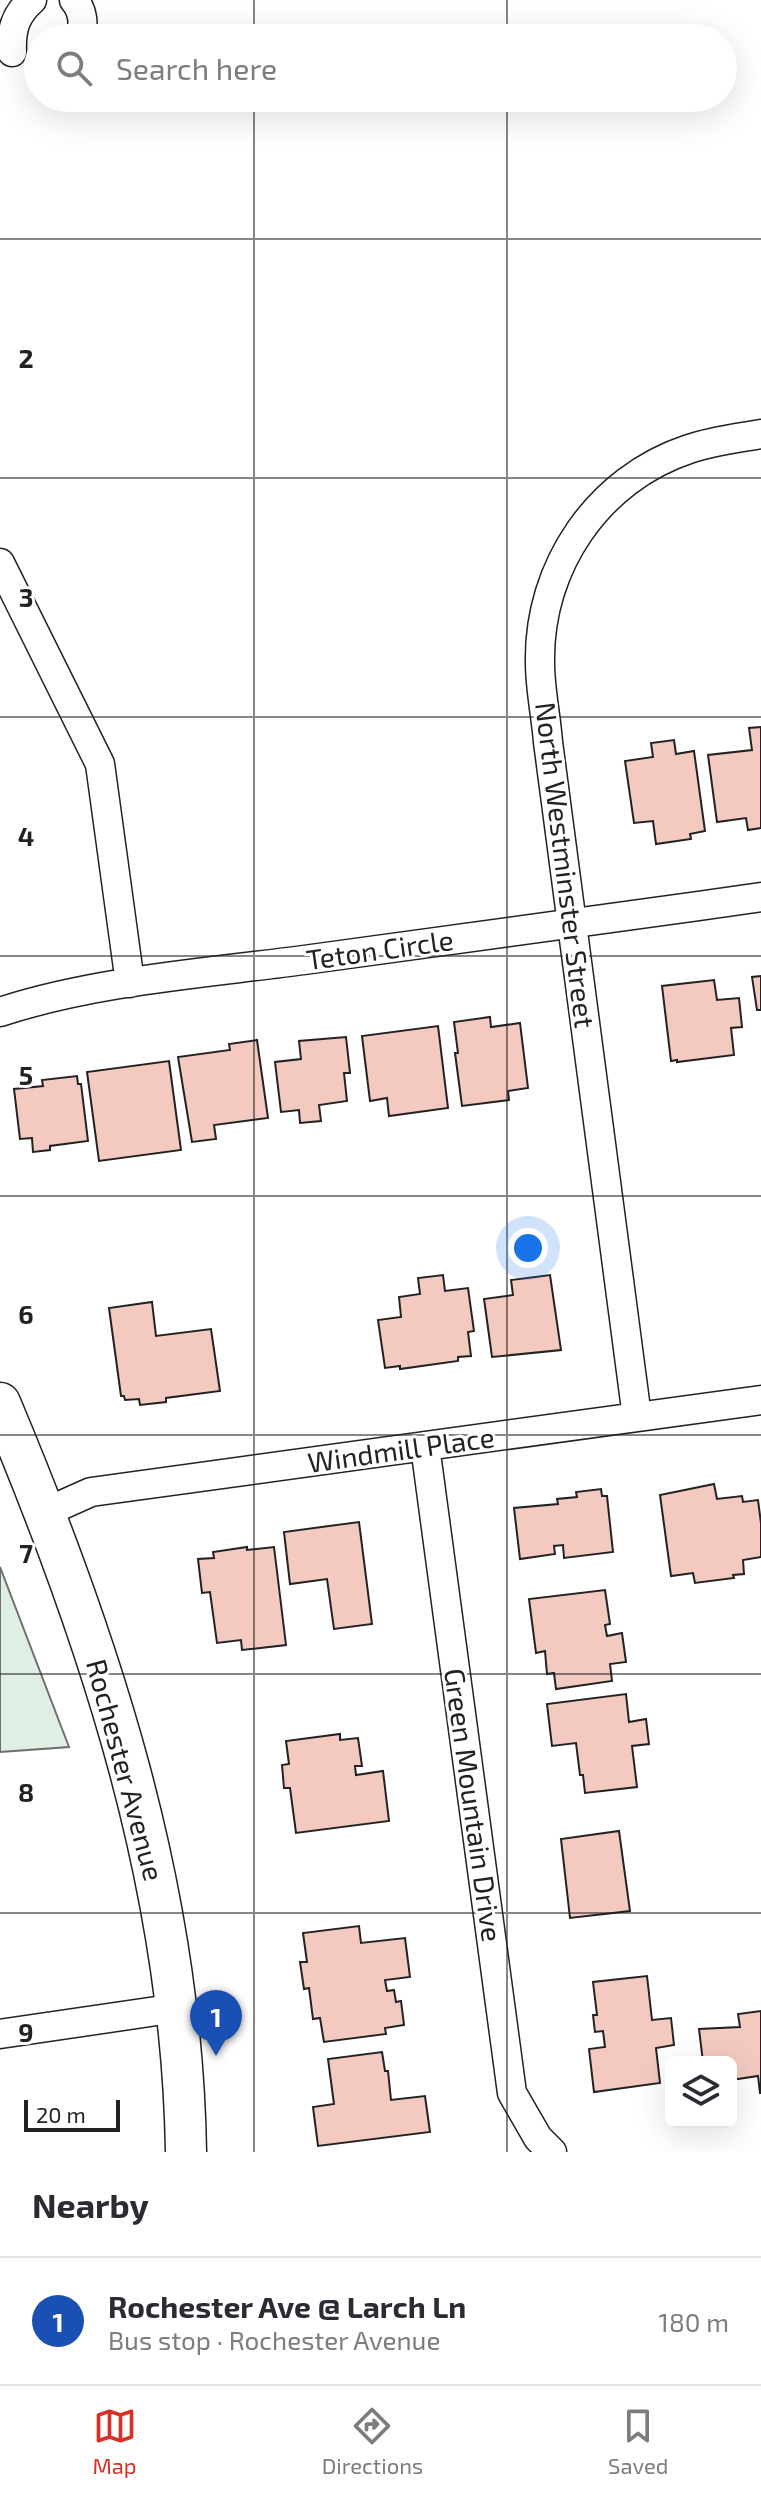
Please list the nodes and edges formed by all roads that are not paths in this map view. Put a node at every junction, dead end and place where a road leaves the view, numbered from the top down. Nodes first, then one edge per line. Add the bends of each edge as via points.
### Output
1 (32, 0) edge
2 (74, 0) edge
3 (82, 24) edge
4 (17, 56) edge
5 (761, 434) edge
6 (0, 563) edge
7 (761, 897) edge
8 (572, 925) junction
9 (130, 983) junction
10 (0, 1012) edge
11 (761, 1400) edge
12 (0, 1403) edge
13 (637, 1417) junction
14 (425, 1446) junction
15 (44, 1513) junction
16 (177, 2008) junction
17 (0, 2034) edge
18 (186, 2152) edge
19 (552, 2152) edge

1 - 4 street via 12,31
2 - 3 street
5 - 8 street, North Westminster Street via 690,448 643,469 597,507 560,564 544,613 540,663
6 - 9 street via 100,764
7 - 8 street, Teton Circle
8 - 9 street, Teton Circle
8 - 13 street, North Westminster Street
9 - 10 street, Teton Circle
11 - 13 street, Windmill Place
12 - 15 main road, Rochester Avenue
13 - 14 street, Windmill Place
14 - 15 street, Windmill Place via 91,1492
14 - 19 street, Green Mountain Drive via 512,2093
15 - 16 main road, Rochester Avenue via 136,1787
16 - 17 street
16 - 18 main road, Rochester Avenue

